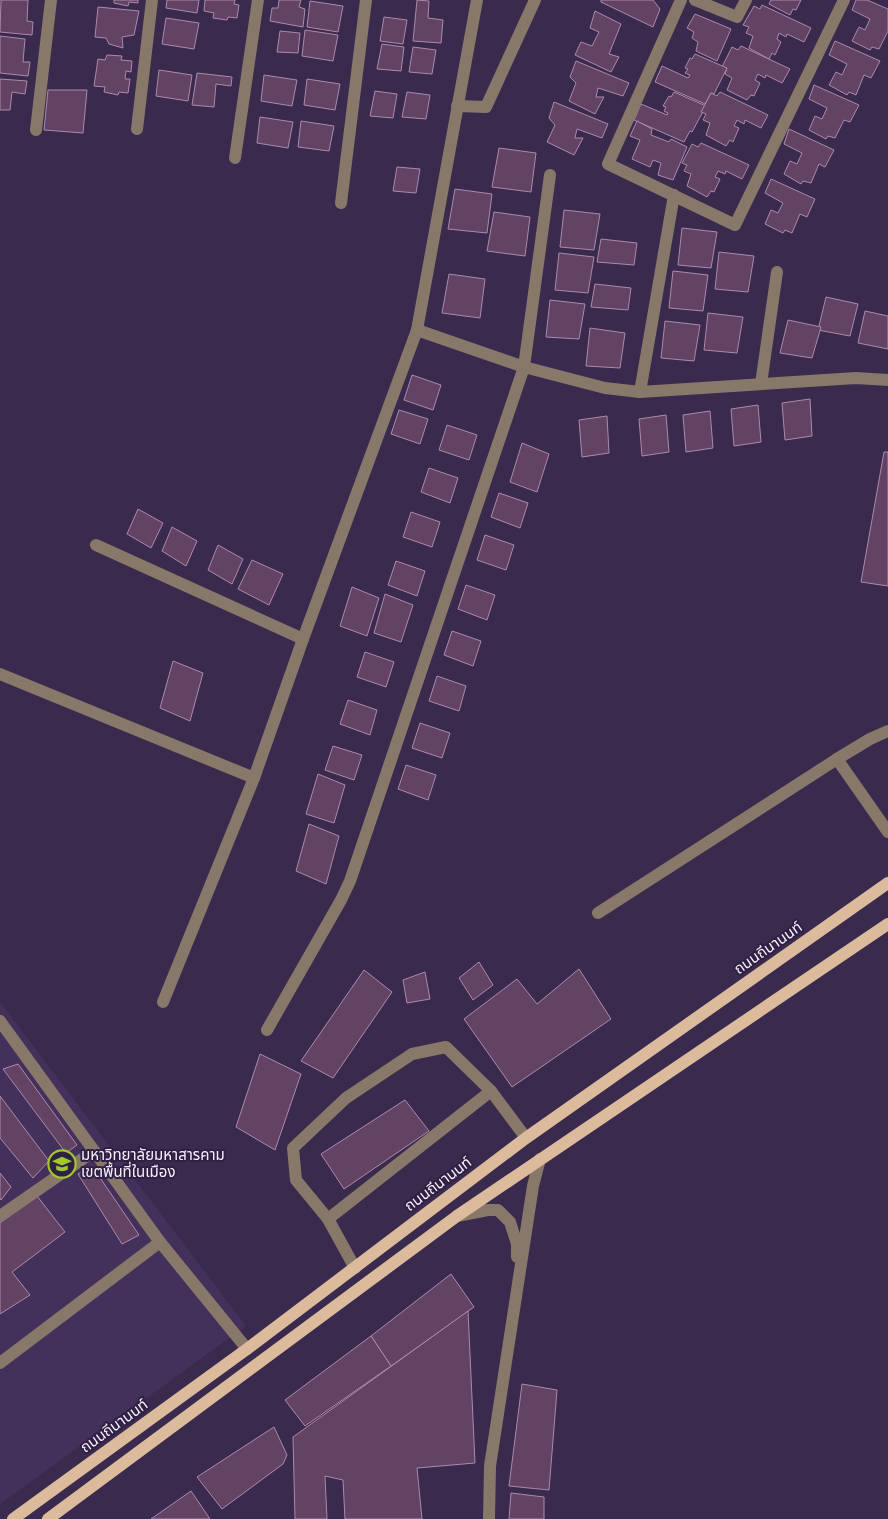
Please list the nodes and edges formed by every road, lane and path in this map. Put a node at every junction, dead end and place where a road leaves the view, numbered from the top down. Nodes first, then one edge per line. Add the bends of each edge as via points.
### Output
1 (51, 0) edge
2 (152, 0) edge
3 (258, 0) edge
4 (366, 0) edge
5 (477, 0) edge
6 (535, 0) edge
7 (681, 0) edge
8 (695, 0) edge
9 (746, 0) edge
10 (844, 0) edge
11 (457, 106) junction
12 (137, 129) dead end
13 (36, 130) dead end
14 (236, 158) dead end
15 (550, 175) dead end
16 (674, 195) junction
17 (341, 203) dead end
18 (777, 272) dead end
19 (417, 330) junction
20 (524, 367) junction
21 (888, 380) edge
22 (761, 384) junction
23 (640, 392) junction
24 (96, 545) dead end
25 (303, 639) junction
26 (0, 674) edge
27 (888, 731) edge
28 (838, 758) junction
29 (254, 778) junction
30 (888, 832) edge
31 (888, 883) edge
32 (598, 913) dead end
33 (888, 924) edge
34 (163, 1002) dead end
35 (0, 1021) edge
36 (267, 1030) dead end
37 (491, 1091) junction
38 (526, 1138) junction
39 (94, 1151) junction
40 (540, 1159) junction
41 (0, 1216) edge
42 (457, 1216) junction
43 (328, 1219) junction
44 (160, 1242) junction
45 (355, 1268) junction
46 (518, 1287) junction
47 (247, 1349) junction
48 (0, 1363) edge
49 (13, 1519) edge
50 (48, 1519) edge
51 (489, 1519) edge

1 - 13 street
2 - 12 street
3 - 14 street
4 - 17 street
5 - 11 street
6 - 11 street via 486,107
7 - 16 street via 608,164
8 - 9 street via 737,17
10 - 16 street via 735,224
11 - 19 street
15 - 20 street
16 - 23 street
18 - 22 street
19 - 20 street
19 - 25 street
20 - 23 street via 605,388
20 - 36 street via 350,881
21 - 22 street via 856,378
22 - 23 street
24 - 25 street
25 - 29 street
26 - 29 street
27 - 28 street
28 - 30 street
28 - 32 street
29 - 34 street
31 - 38 main road, ถนนถีนานนท์
33 - 40 main road
35 - 39 street
37 - 38 street
37 - 43 street
37 - 43 street via 446,1047 412,1054 346,1098 293,1148 296,1180
38 - 45 main road, ถนนถีนานนท์
39 - 41 street
39 - 44 street
40 - 42 main road
40 - 46 street
42 - 46 street via 498,1210 510,1222 516,1244
42 - 50 main road
43 - 45 street
44 - 47 street
44 - 48 street
45 - 47 main road, ถนนถีนานนท์
46 - 51 street via 490,1466
47 - 49 main road, ถนนถีนานนท์

